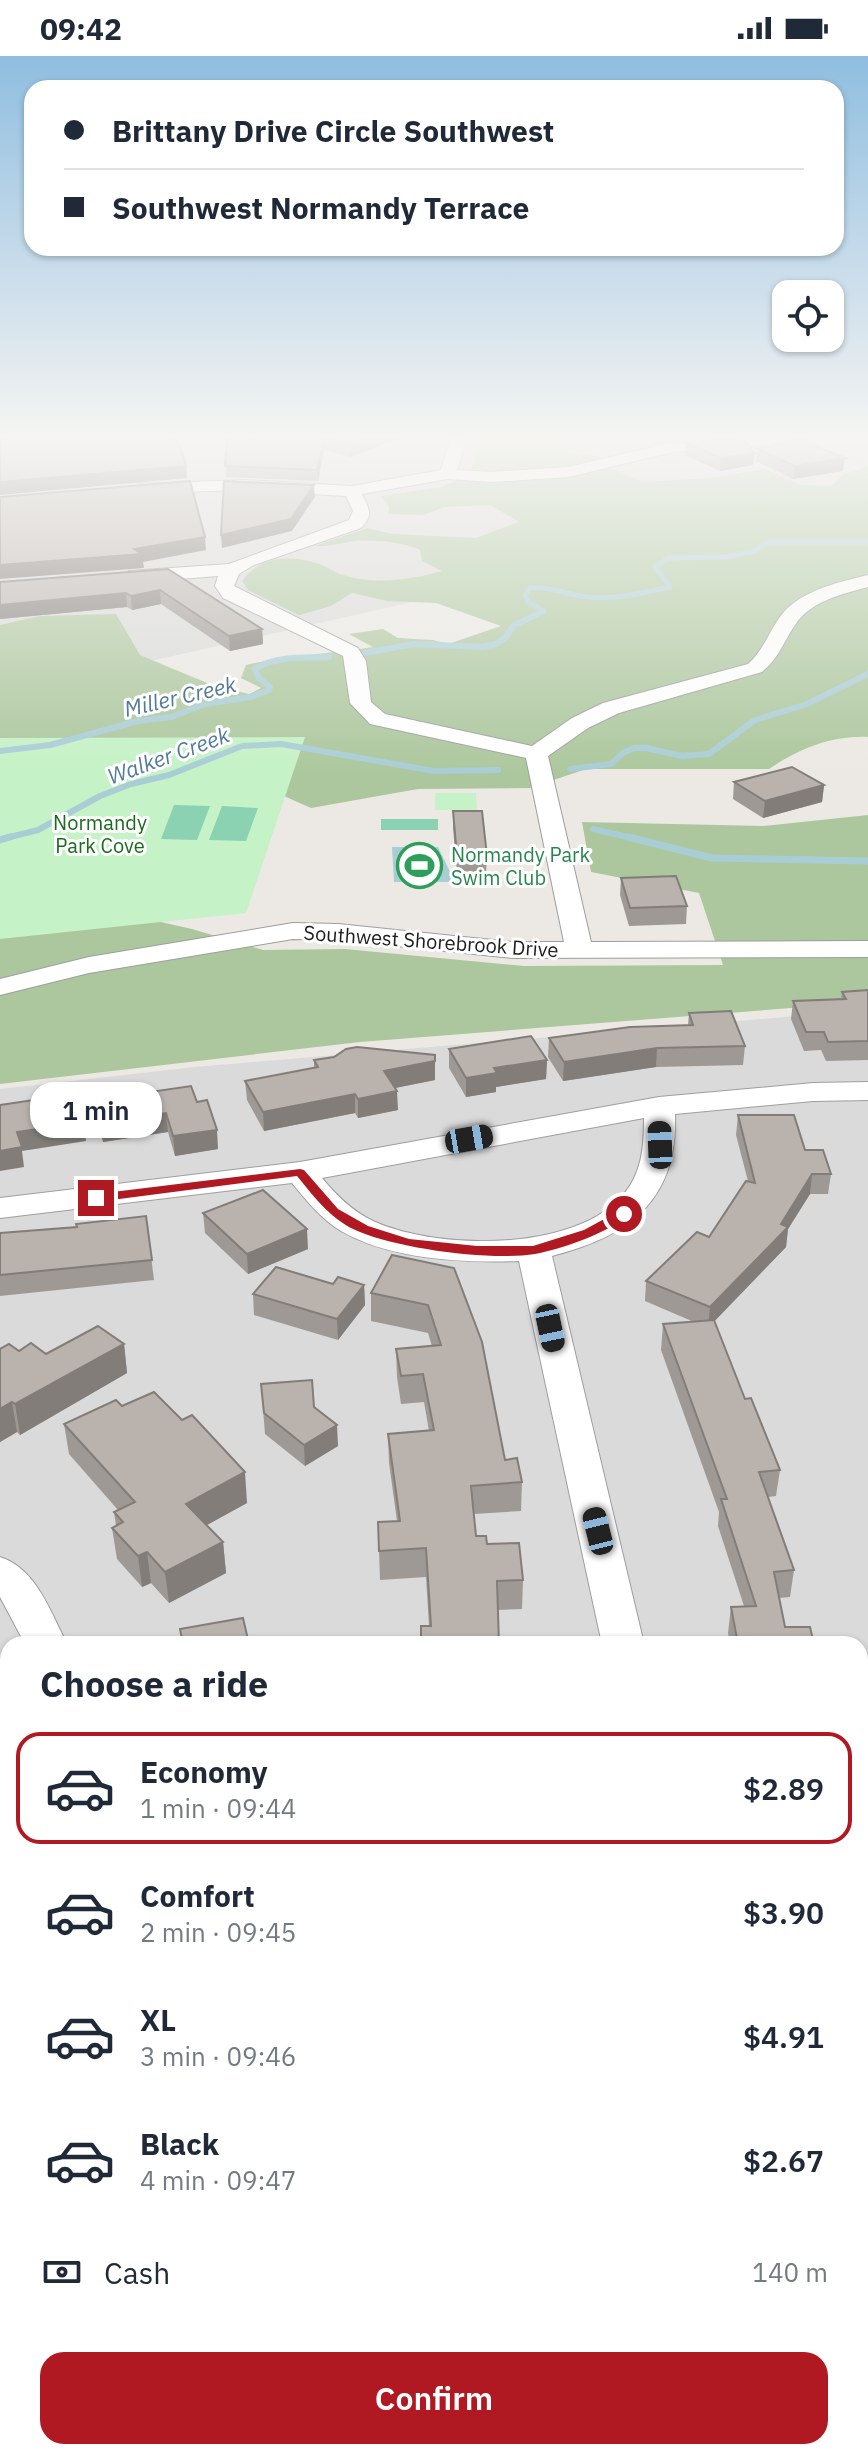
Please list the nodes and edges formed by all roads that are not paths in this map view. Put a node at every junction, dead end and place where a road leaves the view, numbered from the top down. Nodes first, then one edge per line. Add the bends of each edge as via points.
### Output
1 (284, 550) edge
2 (233, 569) junction
3 (113, 578) edge
4 (868, 581) edge
5 (536, 754) junction
6 (868, 949) edge
7 (580, 951) junction
8 (0, 987) edge
9 (868, 1091) edge
10 (659, 1106) junction
11 (300, 1172) junction
12 (0, 1208) edge
13 (534, 1250) junction
14 (0, 1572) edge
15 (42, 1636) edge
16 (621, 1636) edge

1 - 2 street
2 - 3 street
2 - 5 street via 224,586 230,594 351,652 357,660 357,700 364,711 397,725
4 - 5 street via 800,607 784,626 774,653 755,668 611,708
5 - 7 street
6 - 7 street, Southwest Shorebrook Drive
7 - 8 street, Southwest Shorebrook Drive via 293,931 104,962
9 - 10 street
10 - 11 street
10 - 13 street via 660,1145 648,1184 624,1214 588,1233
11 - 12 street
11 - 13 street via 333,1212 364,1229 408,1242
13 - 16 street
14 - 15 street via 17,1589

